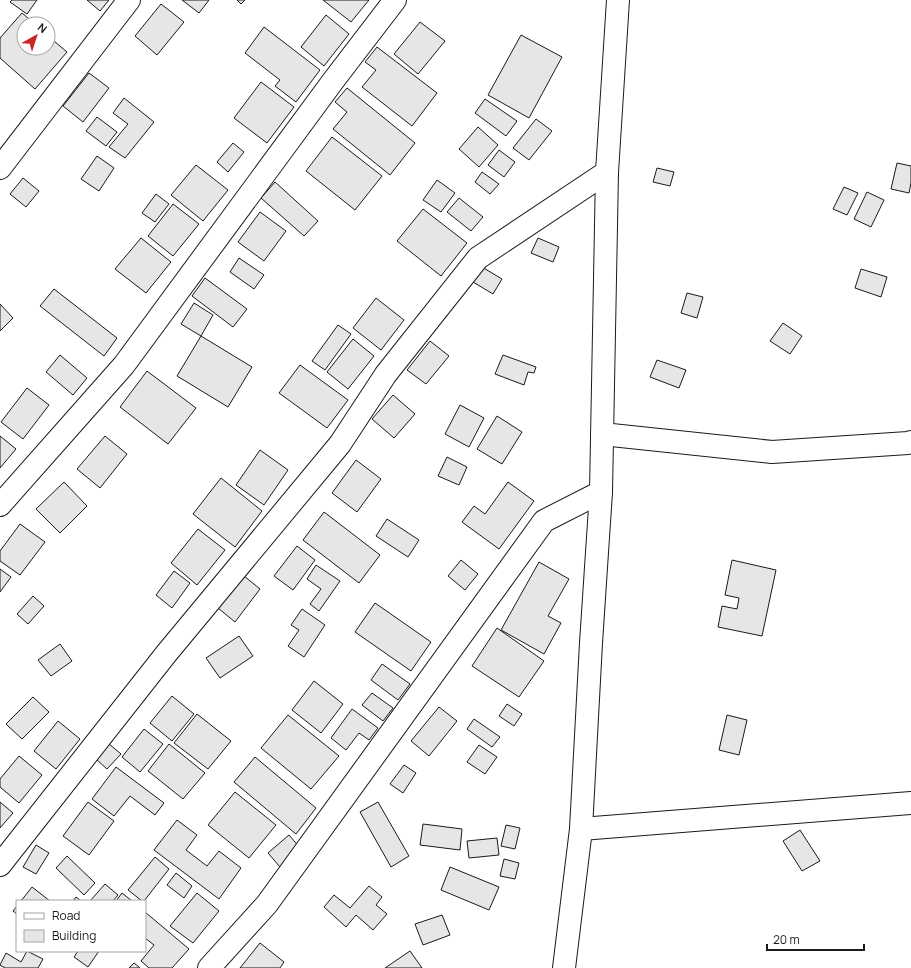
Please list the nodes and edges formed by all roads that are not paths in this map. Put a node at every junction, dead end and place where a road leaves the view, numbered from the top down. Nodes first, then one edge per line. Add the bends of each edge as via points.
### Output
1 (129, 0) edge
2 (395, 0) edge
3 (618, 0) edge
4 (0, 168) edge
5 (607, 172) junction
6 (602, 434) junction
7 (911, 442) edge
8 (601, 492) junction
9 (0, 505) edge
10 (911, 803) edge
11 (581, 829) junction
12 (0, 865) edge
13 (209, 968) edge
14 (564, 968) edge

1 - 4 street
2 - 9 street via 124,365
3 - 5 street
5 - 6 street
5 - 12 street via 478,258 386,374 340,444 166,654
6 - 7 street via 772,452
6 - 8 street
8 - 11 street
8 - 13 street via 544,521 267,904
10 - 11 street
11 - 14 street

